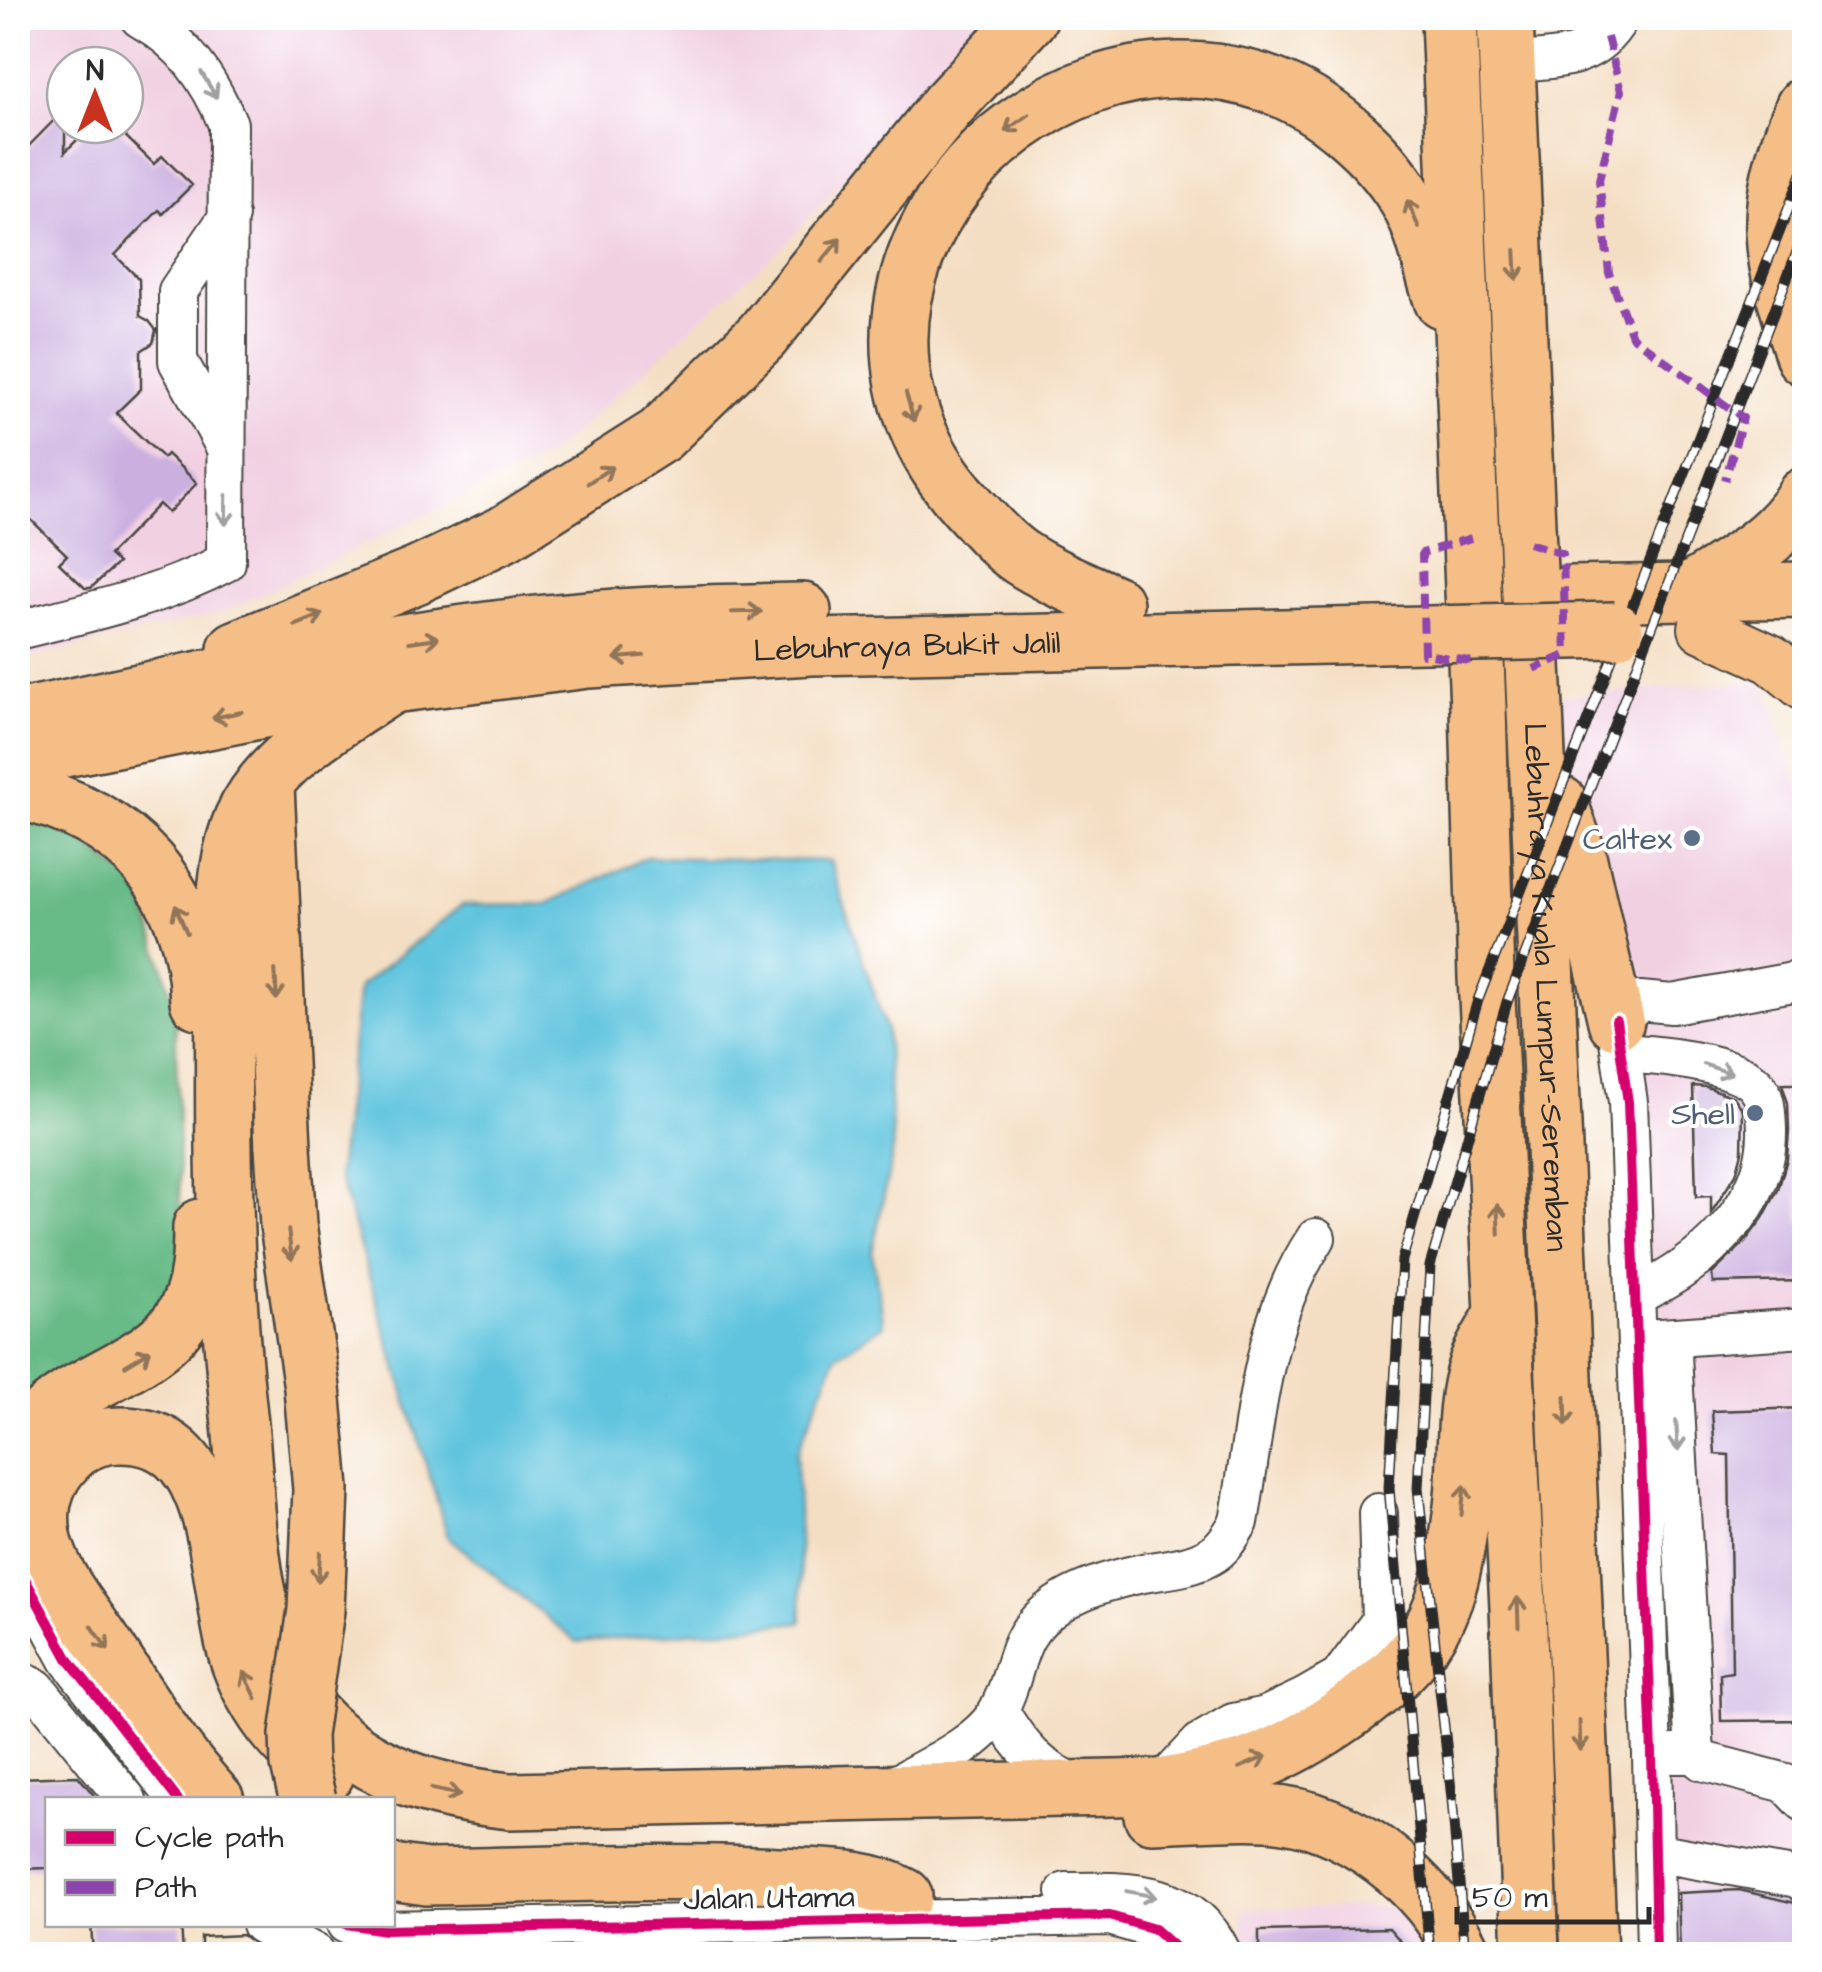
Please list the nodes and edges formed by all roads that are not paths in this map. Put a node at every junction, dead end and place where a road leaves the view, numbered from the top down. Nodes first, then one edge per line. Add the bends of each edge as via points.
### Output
1 (140, 18) edge
2 (1029, 18) edge
3 (1449, 18) edge
4 (1619, 18) edge
5 (1506, 40) edge
6 (1804, 106) edge
7 (229, 216) junction
8 (1462, 336) junction
9 (1804, 358) edge
10 (227, 451) junction
11 (1804, 496) edge
12 (1804, 590) edge
13 (1115, 604) junction
14 (1696, 610) junction
15 (1377, 617) junction
16 (1804, 627) edge
17 (18, 630) edge
18 (392, 684) junction
19 (1804, 686) edge
20 (122, 695) junction
21 (18, 718) edge
22 (18, 758) edge
23 (1539, 766) junction
24 (266, 783) junction
25 (18, 790) edge
26 (1804, 982) edge
27 (1619, 1038) junction
28 (1316, 1238) dead end
29 (1636, 1296) junction
30 (1502, 1316) junction
31 (1804, 1328) edge
32 (1654, 1339) junction
33 (18, 1466) edge
34 (1378, 1514) dead end
35 (249, 1543) junction
36 (18, 1566) edge
37 (18, 1680) edge
38 (999, 1711) junction
39 (1652, 1754) junction
40 (1695, 1754) junction
41 (1159, 1787) junction
42 (1093, 1788) junction
43 (882, 1792) junction
44 (125, 1797) edge
45 (176, 1797) edge
46 (214, 1797) edge
47 (307, 1797) edge
48 (362, 1797) edge
49 (1804, 1802) edge
50 (395, 1813) edge
51 (1654, 1852) junction
52 (395, 1873) edge
53 (1804, 1883) edge
54 (395, 1902) edge
55 (1672, 1906) dead end
56 (875, 1924) edge
57 (267, 1927) edge
58 (366, 1927) edge
59 (972, 1936) edge
60 (316, 1954) edge
61 (1182, 1954) edge
62 (1222, 1954) edge
63 (1462, 1954) edge
64 (1531, 1954) edge
65 (1589, 1954) edge
66 (1656, 1954) edge
67 (1674, 1954) edge

1 -> 7 street via 166,33 214,89 228,124
20 -> 2 highway via 504,534 660,435 762,336 948,106
3 - 8 highway, Lebuhraya Kuala Lumpur–Seremban
4 - 5 street via 1608,38 1574,56
5 -> 23 highway, Lebuhraya Kuala Lumpur–Seremban
6 - 9 highway via 1782,161 1773,216 1780,285
7 - 10 street
7 - 10 street via 178,291 178,361
8 -> 13 highway via 1406,198 1351,136 1304,100 1232,71 1126,71 1074,88 1012,126 940,201 917,244 900,321 903,380 920,438 982,522 1018,556
30 -> 8 highway, Lebuhraya Kuala Lumpur–Seremban
10 -> 17 street via 226,562 150,595
11 - 14 highway
12 - 14 highway, Lebuhraya Bukit Jalil
13 - 15 highway, Lebuhraya Bukit Jalil
20 -> 13 highway, Lebuhraya Bukit Jalil via 588,618
14 - 15 highway, Lebuhraya Bukit Jalil
14 - 16 highway, Lebuhraya Bukit Jalil
14 - 19 main road
15 -> 18 highway, Lebuhraya Bukit Jalil via 674,653
18 -> 22 highway, Lebuhraya Bukit Jalil
18 - 24 highway via 316,736
20 - 21 highway, Lebuhraya Bukit Jalil
23 - 27 highway via 1565,812
23 -> 65 highway, Lebuhraya Kuala Lumpur–Seremban
24 - 35 highway via 236,836 224,911 228,1280
24 -> 47 highway, bridge via 288,1225 321,1489 320,1572 298,1735
33 -> 25 highway via 21,1449 48,1413 149,1351 175,1327 198,1271 200,1208 198,984 182,920 157,873 108,825
26 - 27 street via 1672,1004 1640,1001
27 - 29 street
27 -> 29 street via 1648,1054 1754,1082 1766,1103 1767,1150 1740,1214 1689,1266
28 - 38 street via 1279,1312 1239,1522 1227,1542 1185,1566 1092,1587 1058,1604 1019,1647
29 - 32 street
41 -> 30 highway via 1251,1765 1305,1737 1403,1667 1429,1632 1458,1538 1478,1363
64 -> 30 highway, Lebuhraya Kuala Lumpur–Seremban
31 - 32 street
32 - 39 street
32 -> 40 street
33 - 35 highway via 43,1434 85,1413 127,1408 164,1414 202,1438 222,1465
34 - 41 street via 1381,1621 1339,1678 1200,1742
35 -> 43 highway via 266,1623 292,1688 314,1717 371,1764 429,1788 510,1801
36 - 45 street via 70,1660
37 - 44 street via 36,1688
38 - 42 street via 1043,1768
38 - 43 street via 980,1734
39 - 40 street
39 - 51 street
40 - 49 street via 1786,1783
41 - 42 highway
42 - 43 highway
48 -> 46 highway via 288,1744 254,1694 232,1639 212,1525 196,1476 158,1442 100,1436 67,1456 48,1482 42,1508 48,1552 162,1732
50 - 63 highway via 449,1830 514,1836 1268,1812 1318,1824 1370,1848 1424,1896
51 - 53 street
51 - 66 street
52 - 56 highway via 859,1880 880,1883
54 - 56 highway
55 - 67 street
56 - 58 street, Jalan Utama
56 - 59 street, Jalan Utama
56 -> 62 street, Jalan Utama via 1130,1890 1194,1915
57 - 60 street
59 - 61 street, Jalan Utama via 1110,1916 1154,1929

